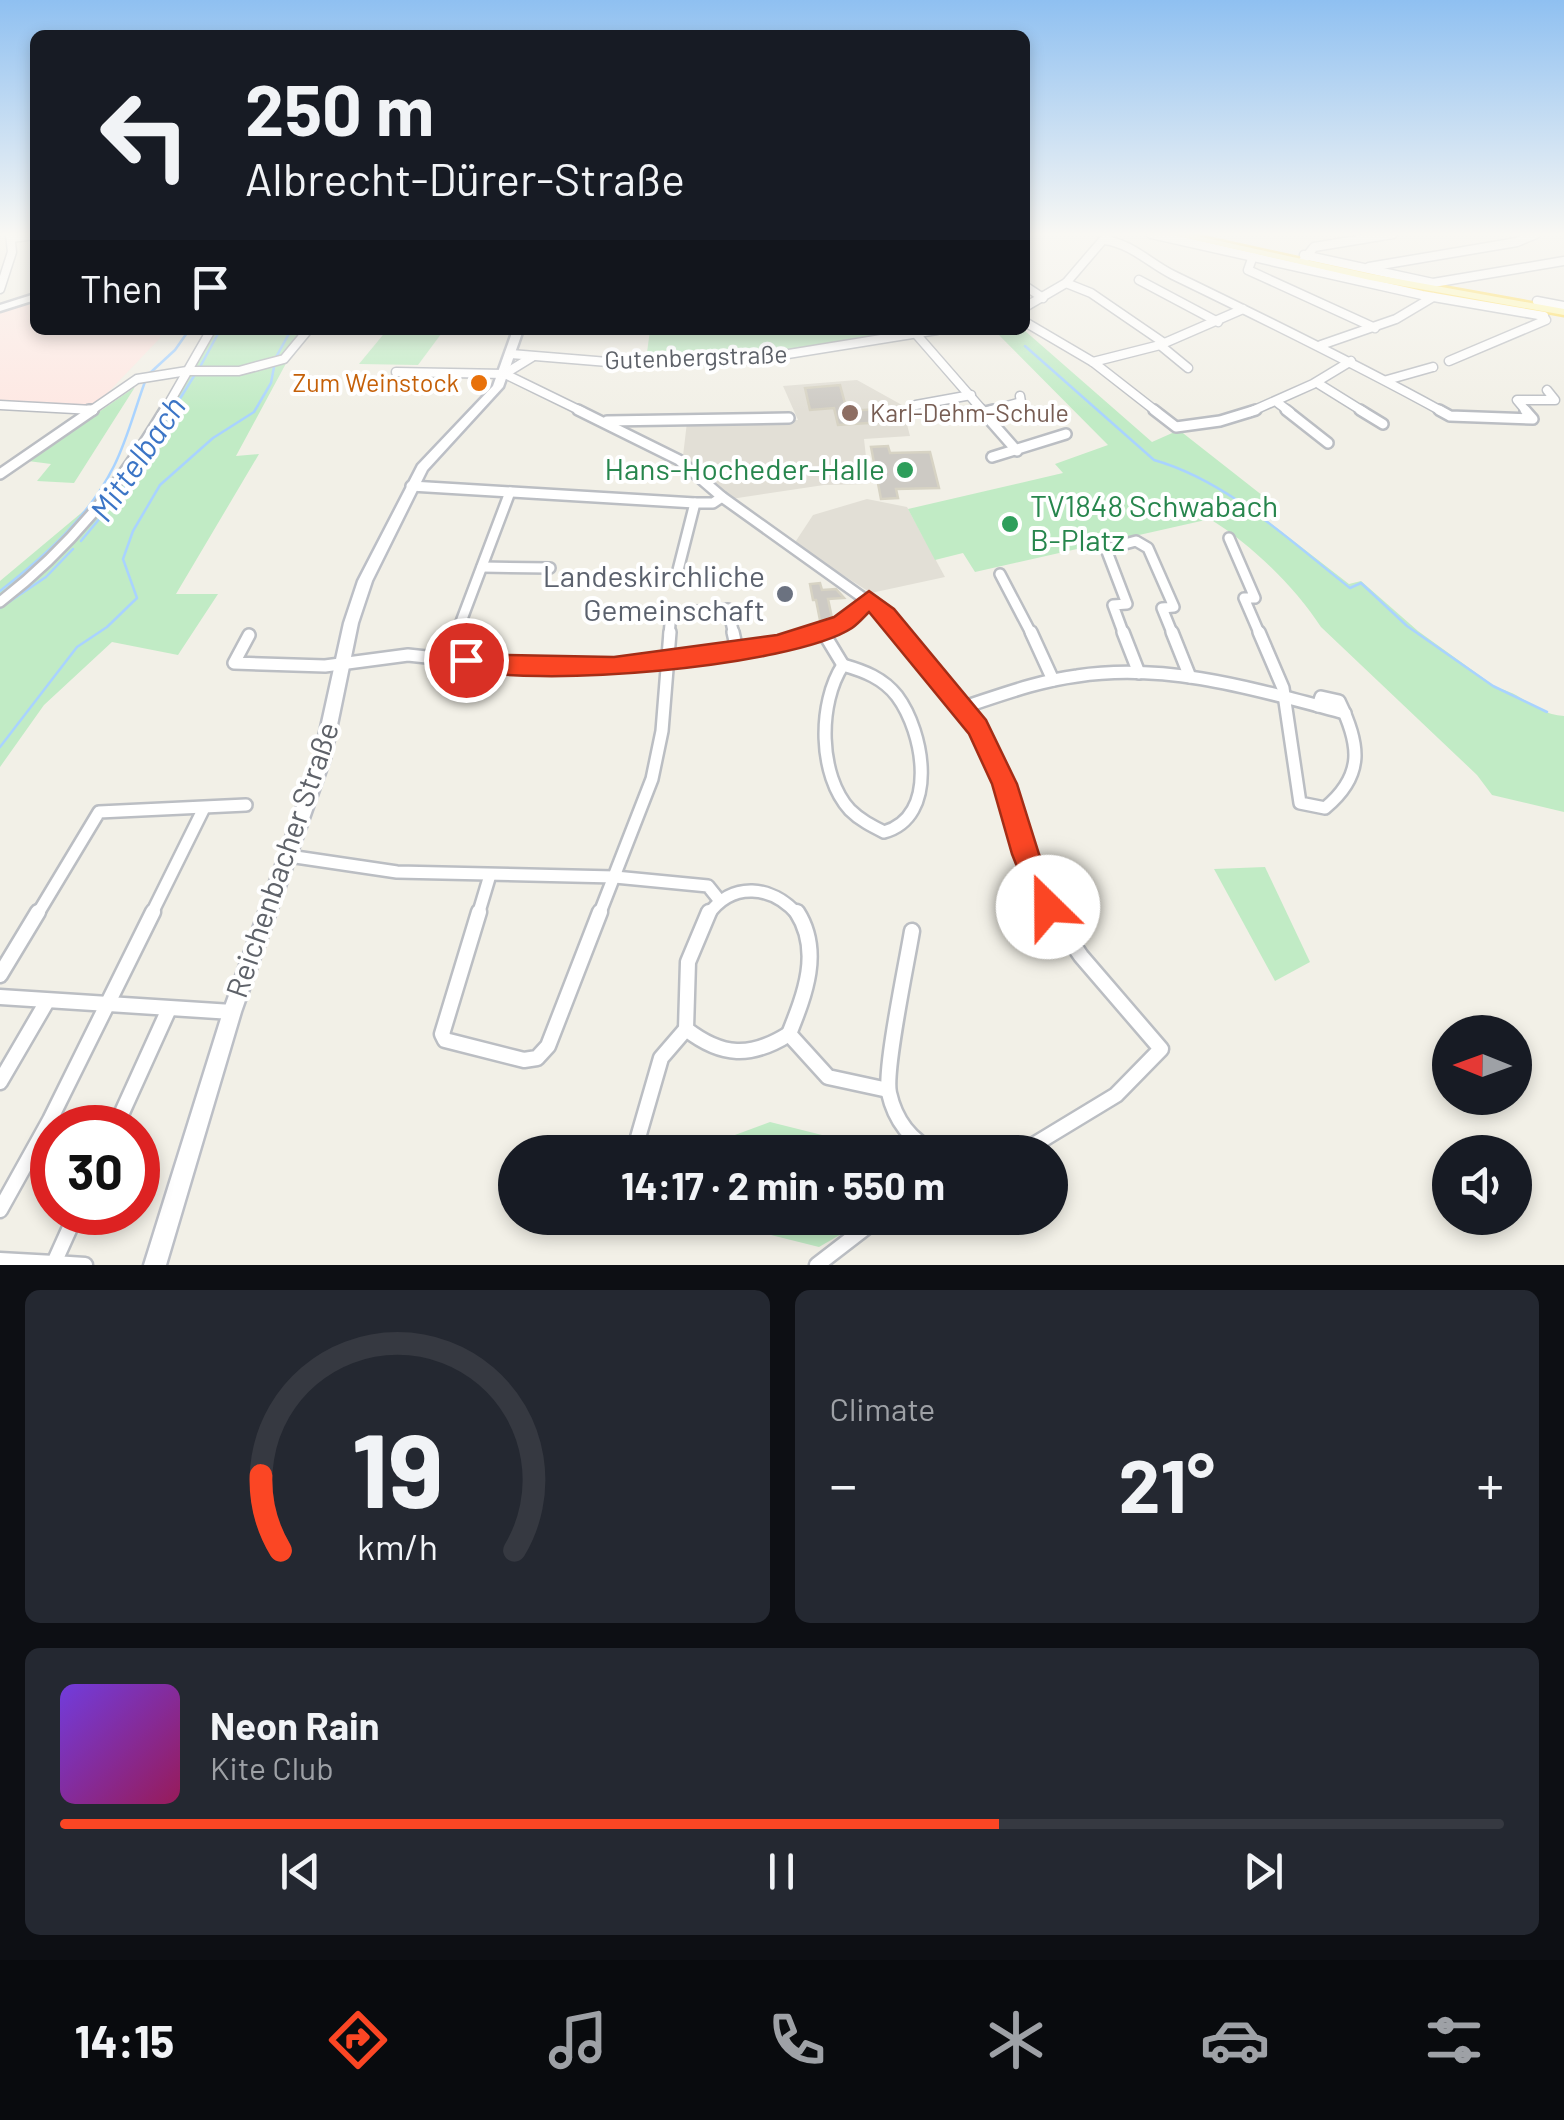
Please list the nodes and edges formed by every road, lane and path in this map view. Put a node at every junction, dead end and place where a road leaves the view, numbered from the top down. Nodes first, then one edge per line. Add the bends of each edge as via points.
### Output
1 (1035, 293) edge
2 (1049, 293) edge
3 (1091, 293) edge
4 (1164, 293) edge
5 (1210, 293) edge
6 (1298, 293) edge
7 (1416, 293) edge
8 (1483, 293) edge
9 (1433, 297) junction
10 (30, 298) edge
11 (1042, 298) junction
12 (1537, 301) dead end
13 (1030, 304) edge
14 (0, 308) edge
15 (1243, 309) junction
16 (1564, 309) edge
17 (1218, 322) junction
18 (1030, 325) edge
19 (1374, 328) junction
20 (208, 335) edge
21 (304, 335) edge
22 (517, 335) edge
23 (910, 335) edge
24 (917, 335) edge
25 (1162, 344) junction
26 (1321, 345) junction
27 (511, 354) junction
28 (535, 356) junction
29 (1351, 361) junction
30 (1449, 361) dead end
31 (1093, 362) junction
32 (1433, 367) dead end
33 (1188, 368) dead end
34 (187, 371) junction
35 (396, 372) dead end
36 (505, 374) junction
37 (1388, 380) junction
38 (1319, 384) junction
39 (1547, 390) dead end
40 (970, 395) junction
41 (1020, 396) dead end
42 (1278, 402) junction
43 (0, 405) edge
44 (916, 405) dead end
45 (94, 410) junction
46 (985, 412) junction
47 (789, 418) dead end
48 (602, 421) junction
49 (1383, 424) dead end
50 (1066, 434) dead end
51 (1328, 443) dead end
52 (1017, 451) junction
53 (992, 457) dead end
54 (0, 474) edge
55 (411, 486) junction
56 (510, 492) junction
57 (722, 497) junction
58 (695, 502) junction
59 (1228, 538) dead end
60 (482, 566) junction
61 (550, 568) dead end
62 (678, 570) dead end
63 (1000, 574) dead end
64 (869, 600) junction
65 (0, 602) edge
66 (823, 632) junction
67 (249, 635) dead end
68 (737, 650) junction
69 (446, 658) junction
70 (670, 660) junction
71 (344, 663) junction
72 (843, 665) junction
73 (1138, 673) junction
74 (1190, 677) junction
75 (1053, 680) junction
76 (1283, 699) junction
77 (964, 707) junction
78 (246, 806) dead end
79 (204, 808) junction
80 (289, 856) junction
81 (490, 875) junction
82 (615, 877) junction
83 (720, 901) junction
84 (912, 931) dead end
85 (0, 975) edge
86 (0, 997) edge
87 (46, 1003) junction
88 (104, 1007) junction
89 (168, 1011) junction
90 (232, 1012) junction
91 (686, 1030) junction
92 (788, 1034) junction
93 (0, 1082) edge
94 (888, 1090) junction
95 (125, 1105) edge
96 (639, 1135) edge
97 (910, 1135) edge
98 (1050, 1135) edge
99 (0, 1210) edge
100 (67, 1235) edge
101 (856, 1235) edge
102 (0, 1260) edge
103 (54, 1263) edge
104 (85, 1265) edge
105 (155, 1265) edge
106 (818, 1265) edge

1 - 11 street
2 - 11 street
3 - 25 street
4 - 17 street
5 - 15 street
6 - 19 street
7 - 9 street
8 - 16 main road
9 - 19 street
9 - 30 street via 1546,320
10 - 14 main road
11 - 13 street
12 - 16 street
15 - 17 street
15 - 26 street
17 - 25 street
18 - 31 street
19 - 26 street
20 - 34 street
21 - 34 street via 284,359 226,372
22 - 27 main road
23 - 28 street, Gutenbergstraße via 751,360
24 - 40 street
25 - 31 street
25 - 33 street
26 - 29 street
27 - 28 street, Gutenbergstraße
27 - 36 main road
28 - 36 street
29 - 37 street
29 - 38 street
31 - 42 street via 1182,427
32 - 37 street
34 - 45 street via 138,379
34 - 65 street via 125,478 67,545
35 - 36 street
36 - 48 street
36 - 55 main road, Reichenbacher Straße
37 - 39 street via 1467,419 1532,420 1517,400 1555,400
38 - 42 street
38 - 49 street
40 - 44 street
40 - 46 street
41 - 46 street via 1021,402
42 - 51 street
43 - 45 street
45 - 54 street
46 - 52 street
47 - 48 street
48 - 57 street via 678,460
50 - 52 street
52 - 53 street
55 - 56 street
55 - 71 main road, Reichenbacher Straße via 365,580
56 - 58 street
56 - 60 street
57 - 58 street
57 - 64 street
58 - 62 street
59 - 76 street via 1255,598 1244,598
60 - 61 street
60 - 69 street
63 - 75 street
64 - 66 street
64 - 77 street
66 - 68 street
66 - 72 street
67 - 71 street via 234,663
68 - 70 street
68 - 70 street via 728,609 670,613
69 - 70 street via 578,668
69 - 71 street
70 - 82 street via 658,757
71 - 80 main road, Reichenbacher Straße via 322,759
72 - 72 street via 859,666 898,697 919,744 915,808 904,825 884,832 847,807 829,766 830,686
73 - 74 street
73 - 74 street via 1113,604 1127,604 1106,549 1136,541 1148,548 1174,608 1162,608
73 - 75 street
74 - 76 street
75 - 77 street
76 - 76 street via 1300,804 1325,808 1344,796 1356,770 1346,713 1330,696 1318,706
77 - 98 street via 992,752 1048,907 1161,1049 1147,1070
78 - 79 street
79 - 85 street via 99,812
79 - 88 street
80 - 81 street via 397,872
80 - 90 main road, Reichenbacher Straße
81 - 82 street
81 - 82 street via 442,1034 524,1060 548,1046
82 - 83 street via 708,886
83 - 91 street via 689,956
83 - 92 street via 751,890 773,894 788,899 801,916 810,966
84 - 94 street
86 - 87 street
87 - 88 street
87 - 93 street
88 - 89 street
88 - 99 street
89 - 90 street
89 - 95 street
90 - 105 main road, Reichenbacher Straße
91 - 92 street via 705,1046 734,1054 765,1050
91 - 96 street via 661,1058
92 - 94 street via 828,1077
94 - 97 street
100 - 103 street
101 - 106 street
102 - 103 street
103 - 104 street

